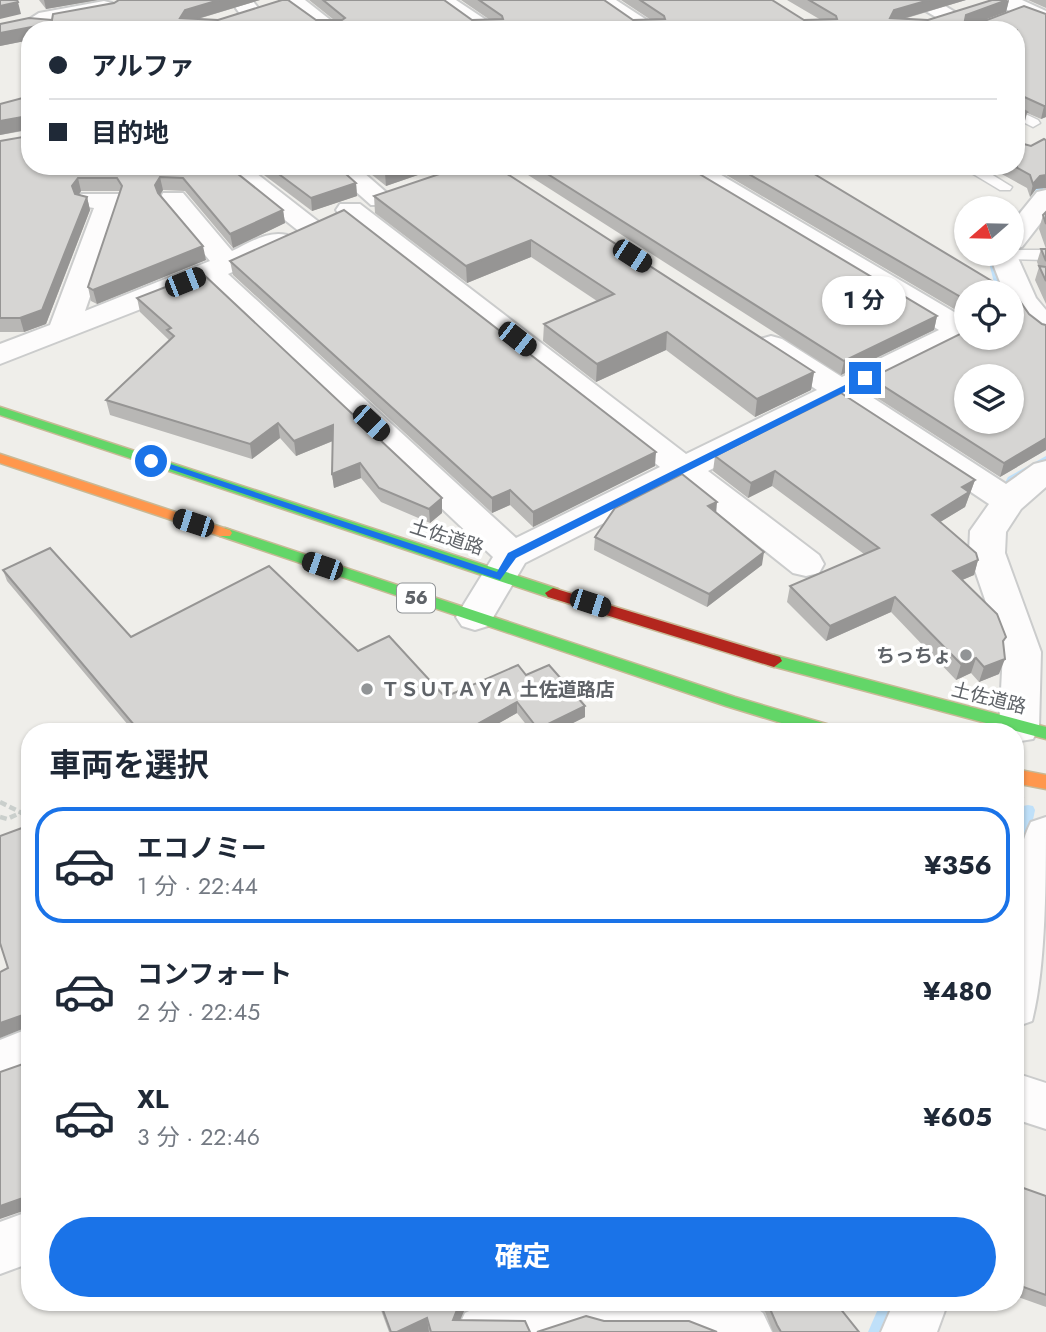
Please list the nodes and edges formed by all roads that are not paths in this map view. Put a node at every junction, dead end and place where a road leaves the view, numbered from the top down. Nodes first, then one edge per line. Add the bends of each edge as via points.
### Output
1 (26, 0) edge
2 (291, 0) edge
3 (441, 0) edge
4 (600, 0) edge
5 (918, 0) edge
6 (116, 6) edge
7 (993, 6) edge
8 (246, 7) edge
9 (949, 15) junction
10 (1037, 15) edge
11 (229, 20) edge
12 (39, 21) edge
13 (58, 21) edge
14 (320, 21) edge
15 (475, 21) edge
16 (636, 21) edge
17 (929, 21) edge
18 (13, 25) edge
19 (21, 25) edge
20 (1025, 118) edge
21 (1033, 123) edge
22 (231, 175) edge
23 (356, 175) edge
24 (702, 175) edge
25 (983, 175) edge
26 (1005, 187) dead end
27 (1046, 198) edge
28 (173, 199) edge
29 (91, 200) edge
30 (350, 210) junction
31 (310, 226) junction
32 (1024, 226) edge
33 (1024, 254) edge
34 (1046, 255) edge
35 (1010, 266) edge
36 (218, 268) junction
37 (1031, 311) edge
38 (954, 323) edge
39 (63, 330) junction
40 (748, 331) edge
41 (954, 334) edge
42 (0, 355) edge
43 (841, 390) junction
44 (0, 411) edge
45 (0, 458) edge
46 (684, 469) junction
47 (1046, 472) edge
48 (1001, 496) junction
49 (806, 564) dead end
50 (506, 566) junction
51 (475, 617) junction
52 (803, 723) edge
53 (1006, 723) edge
54 (1032, 730) edge
55 (1024, 778) edge
56 (1046, 782) edge
57 (1046, 834) edge
58 (1024, 956) edge
59 (21, 1054) edge
60 (0, 1062) edge
61 (1024, 1099) edge
62 (1046, 1106) edge
63 (21, 1240) edge
64 (0, 1248) edge
65 (530, 1311) edge
66 (645, 1311) edge
67 (917, 1311) edge
68 (484, 1332) edge
69 (744, 1332) edge
70 (909, 1332) edge

1 - 12 street
2 - 8 street
2 - 14 street
3 - 15 street
4 - 16 street
5 - 9 street
6 - 13 street
7 - 9 street
7 - 10 street
8 - 11 street
9 - 17 street
18 - 19 street
20 - 21 lane
22 - 31 street
23 - 30 street via 393,195
24 - 38 street
25 - 26 lane
27 - 32 street
28 - 36 street
29 - 39 street via 110,200
30 - 31 street
30 - 46 street
31 - 36 street
33 - 34 lane
35 - 37 street
36 - 39 street
36 - 50 street
39 - 42 street
40 - 43 street
41 - 43 street
43 - 46 street
43 - 48 street
44 - 50 highway, 土佐道路 / 56
45 - 51 highway, 56
46 - 49 street
46 - 50 street
47 - 48 street
48 - 54 street via 988,531 987,553 1022,652
50 - 51 street
50 - 53 highway, 土佐道路 / 56 via 754,656
51 - 52 highway, 56
55 - 56 highway
57 - 58 street
59 - 60 street
61 - 62 street
63 - 64 street
65 - 68 street
66 - 69 street via 735,1324
67 - 70 street

